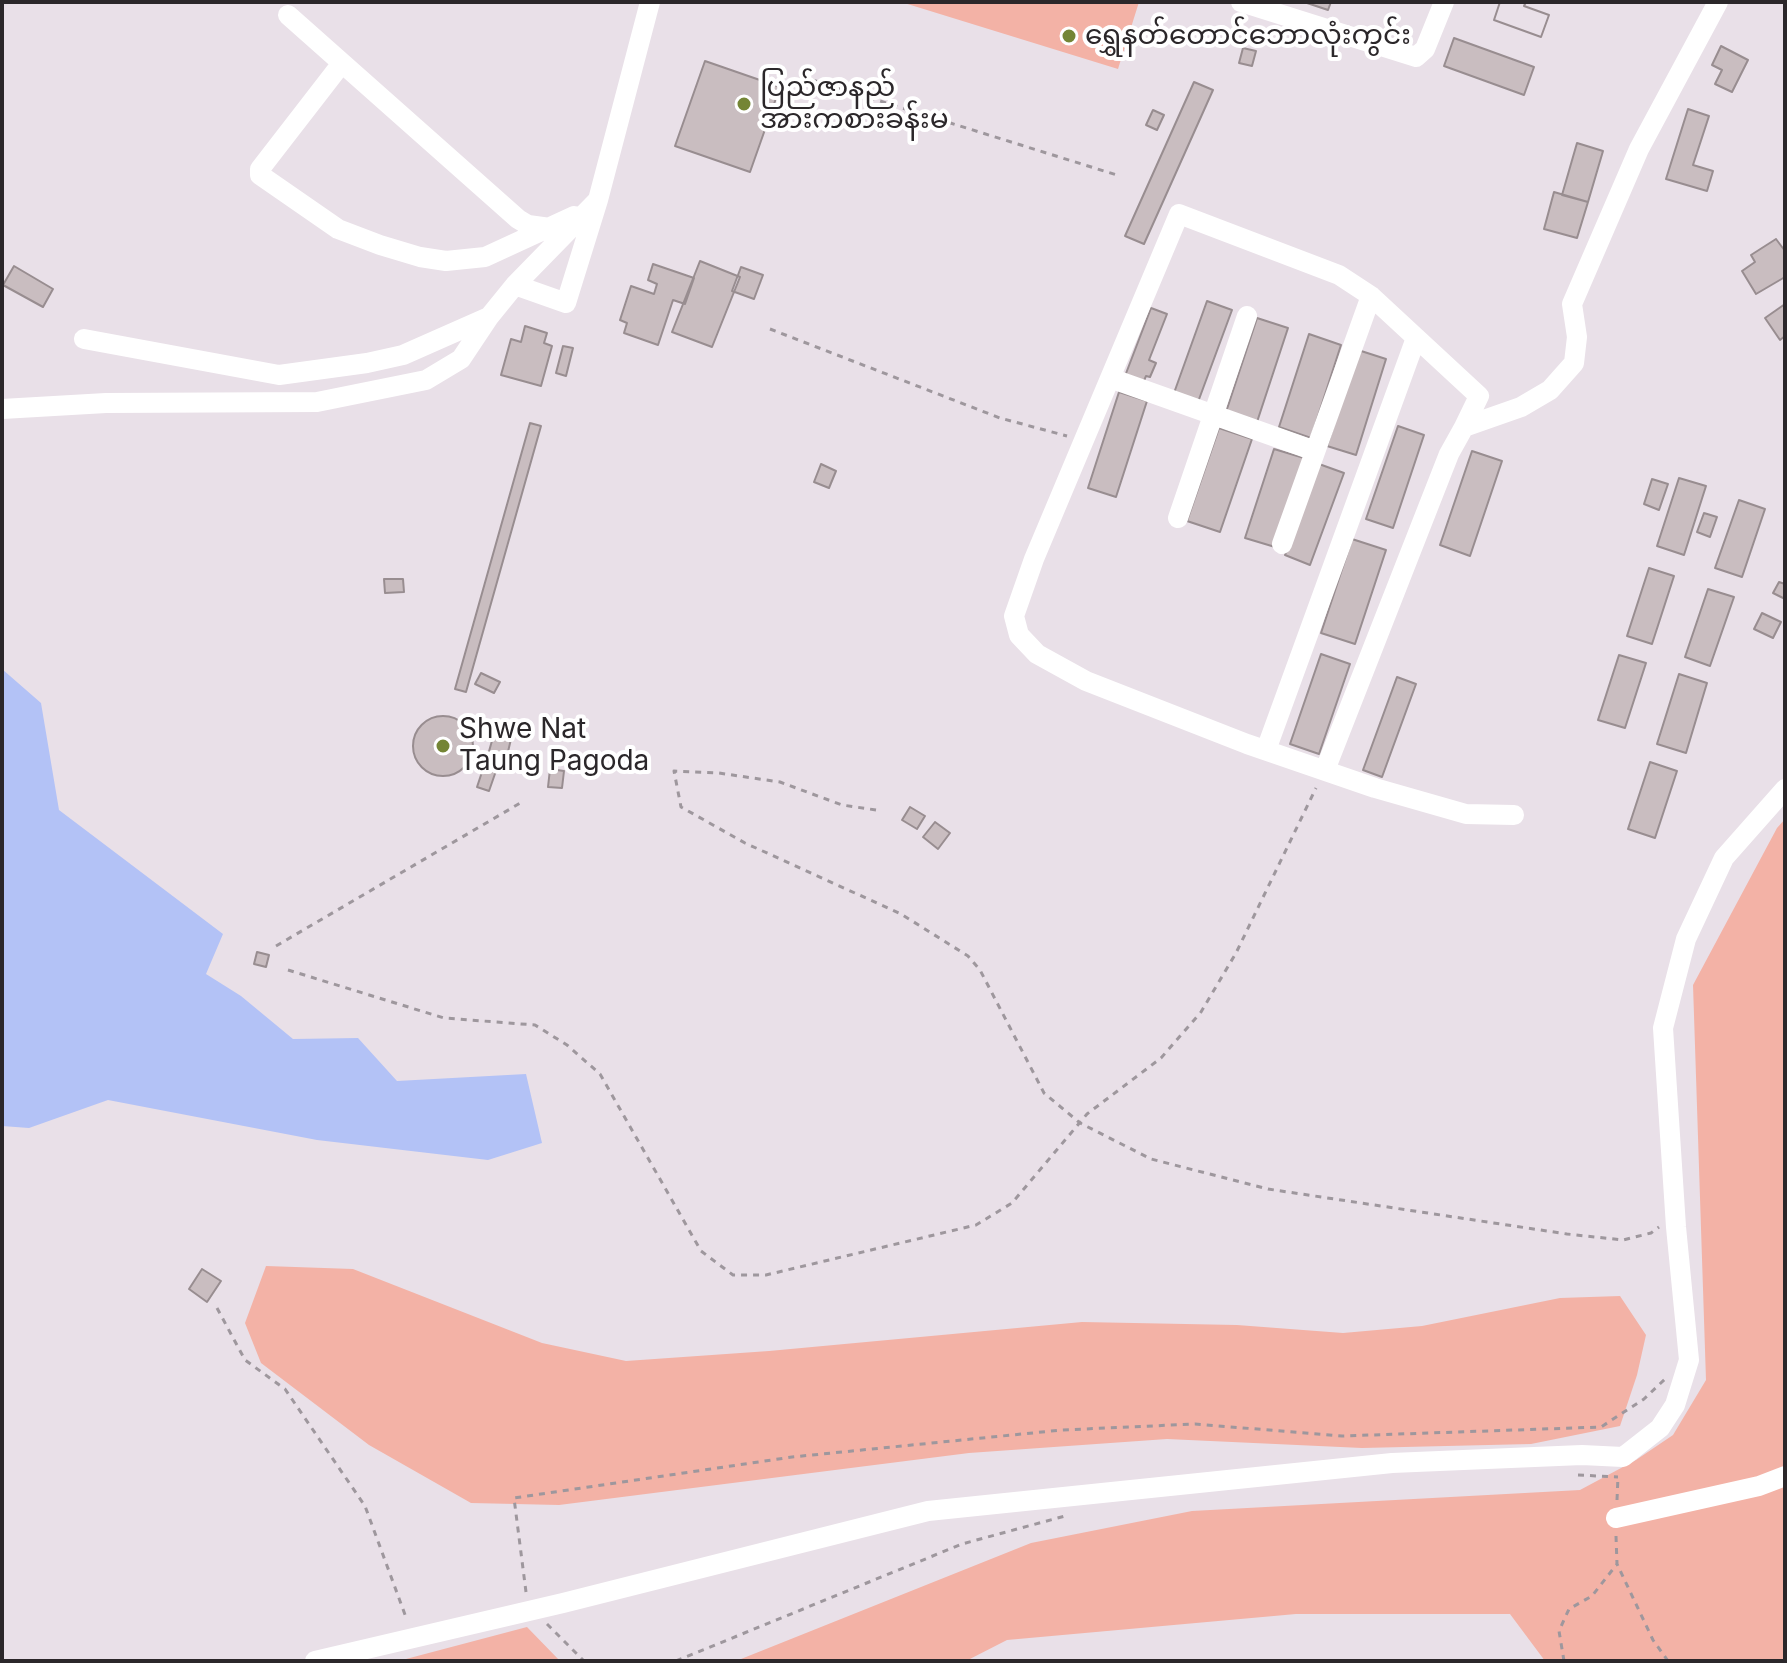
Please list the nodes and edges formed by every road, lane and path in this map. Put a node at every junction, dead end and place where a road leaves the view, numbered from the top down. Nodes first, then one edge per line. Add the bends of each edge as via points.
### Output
1 (650, 2) edge
2 (1241, 2) edge
3 (1444, 2) edge
4 (1718, 2) edge
5 (288, 15) dead end
6 (342, 63) junction
7 (800, 76) dead end
8 (1120, 176) dead end
9 (593, 205) junction
10 (550, 228) junction
11 (515, 285) junction
12 (1371, 296) junction
13 (1247, 316) dead end
14 (489, 317) junction
15 (770, 329) dead end
16 (1416, 338) junction
17 (84, 339) dead end
18 (1110, 378) junction
19 (2, 409) edge
20 (1213, 415) junction
21 (1464, 427) junction
22 (1084, 440) junction
23 (1315, 451) junction
24 (1178, 518) dead end
25 (1282, 544) dead end
26 (1266, 750) junction
27 (1325, 770) junction
28 (1785, 789) edge
29 (522, 802) dead end
30 (876, 810) dead end
31 (1514, 815) dead end
32 (276, 946) dead end
33 (288, 970) dead end
34 (1080, 1123) junction
35 (1676, 1216) junction
36 (217, 1308) dead end
37 (1682, 1381) junction
38 (1623, 1457) junction
39 (1571, 1475) dead end
40 (1785, 1476) edge
41 (1618, 1477) junction
42 (1064, 1517) dead end
43 (1616, 1518) junction
44 (1617, 1564) junction
45 (534, 1610) junction
46 (413, 1638) junction
47 (315, 1661) edge
48 (584, 1661) edge
49 (676, 1661) edge
50 (1564, 1661) edge
51 (1668, 1661) edge

1 - 9 street
2 - 3 street via 1416,57 1425,49
4 - 21 street via 1639,149 1572,304 1574,363 1550,390 1521,407
5 - 6 street
6 - 10 street via 518,219
6 - 10 street via 260,175 338,229 420,257 485,257
7 - 8 path
9 - 10 street
9 - 11 street
9 - 11 street via 566,303
11 - 14 street
12 - 16 street
12 - 18 street via 1339,275 1179,214
12 - 23 street
13 - 20 street
14 - 17 street via 403,355 279,375
14 - 19 street via 461,359 426,380 317,402
15 - 22 path via 1000,418
16 - 21 street via 1479,396
16 - 26 street
18 - 20 street
18 - 22 street
20 - 23 street
20 - 24 street
21 - 27 street
22 - 26 street via 1014,616 1019,635 1037,654 1086,681
23 - 25 street
26 - 27 street
27 - 31 street via 1466,814
27 - 34 path via 1236,953 1201,1012 1161,1058
28 - 35 street via 1724,858 1686,939 1663,1028
29 - 32 path
30 - 34 path via 842,805 780,782 674,771 681,807 745,843 901,914 968,956 1044,1093
33 - 34 path via 444,1018 535,1025 567,1045 600,1074 701,1251 733,1275 766,1275 976,1225 1012,1203
34 - 35 path via 1151,1159 1268,1189 1623,1240 1651,1233
35 - 37 street via 1689,1360
36 - 46 path via 245,1360 285,1389 365,1506
37 - 38 street via 1660,1428
37 - 45 path via 1663,1379 1644,1399 1601,1427 1342,1436 1195,1424 1062,1430 792,1457 514,1498 526,1593
38 - 41 path
38 - 45 street via 1392,1463 928,1511
39 - 41 path
40 - 43 street
41 - 43 path
42 - 49 path via 962,1544
43 - 44 path
44 - 50 path via 1592,1596 1569,1609 1559,1631
44 - 51 path
45 - 46 street
45 - 48 path
46 - 47 street

